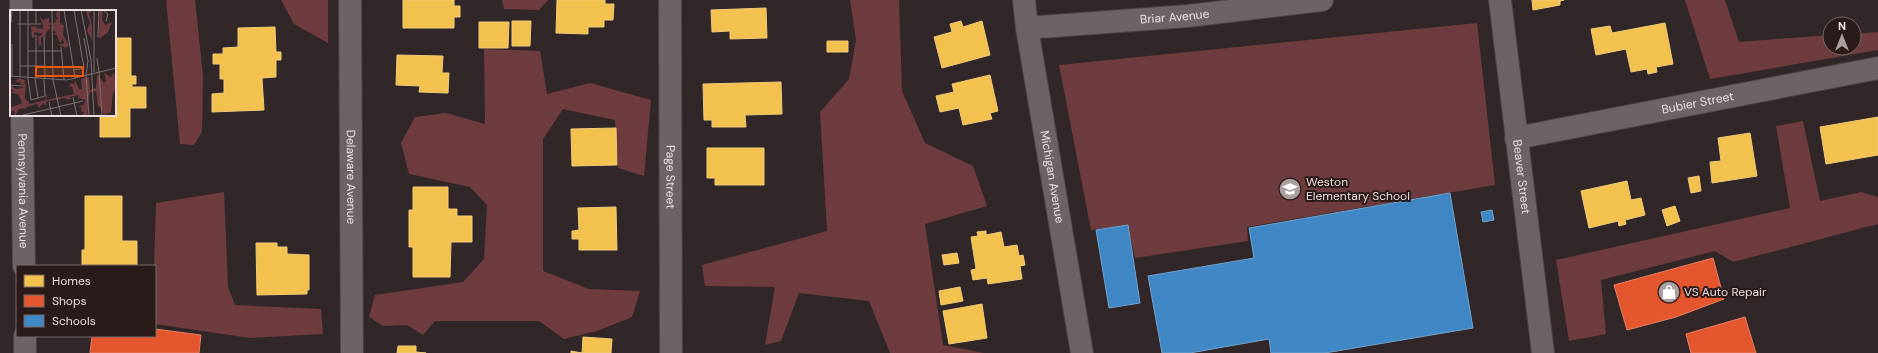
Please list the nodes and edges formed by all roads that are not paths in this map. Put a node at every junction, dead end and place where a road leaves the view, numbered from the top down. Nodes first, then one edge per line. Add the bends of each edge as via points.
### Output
1 (350, 0) edge
2 (670, 0) edge
3 (1024, 0) edge
4 (1322, 0) edge
5 (1500, 0) edge
6 (1027, 28) junction
7 (1878, 68) edge
8 (22, 116) edge
9 (1516, 138) junction
10 (24, 265) edge
11 (25, 337) edge
12 (26, 353) edge
13 (352, 353) edge
14 (671, 353) edge
15 (1082, 353) edge
16 (1543, 353) edge

1 - 13 street, Delaware Avenue
2 - 14 street, Page Street
3 - 6 street, Michigan Avenue
4 - 6 street, Briar Avenue via 1188,16
5 - 9 street, Beaver Street
6 - 15 street, Michigan Avenue
7 - 9 street, Bubier Street
8 - 10 street, Pennsylvania Avenue
9 - 16 street, Beaver Street
11 - 12 street

